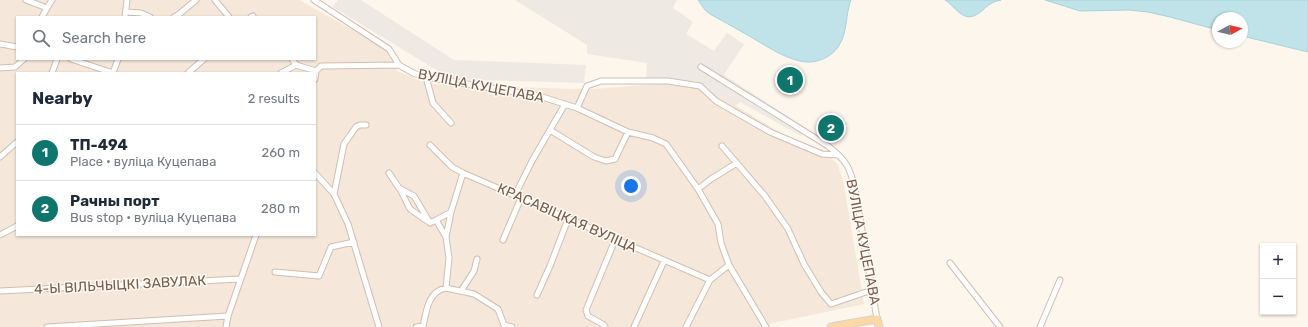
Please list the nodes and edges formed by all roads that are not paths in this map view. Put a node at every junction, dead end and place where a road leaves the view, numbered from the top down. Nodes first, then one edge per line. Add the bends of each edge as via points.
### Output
1 (26, 0) edge
2 (52, 0) edge
3 (127, 0) edge
4 (196, 0) edge
5 (215, 0) edge
6 (314, 0) edge
7 (46, 8) junction
8 (125, 14) edge
9 (42, 16) edge
10 (148, 16) edge
11 (176, 16) edge
12 (228, 16) edge
13 (0, 44) edge
14 (16, 47) edge
15 (23, 60) edge
16 (57, 60) edge
17 (74, 60) edge
18 (118, 60) edge
19 (203, 60) edge
20 (293, 60) edge
21 (296, 65) junction
22 (400, 65) junction
23 (701, 67) dead end
24 (0, 68) edge
25 (316, 71) joint
26 (52, 72) edge
27 (110, 72) edge
28 (113, 72) edge
29 (189, 72) edge
30 (283, 72) edge
31 (426, 77) junction
32 (565, 104) junction
33 (577, 108) junction
34 (451, 123) dead end
35 (366, 125) dead end
36 (550, 130) junction
37 (628, 132) junction
38 (16, 143) edge
39 (430, 145) dead end
40 (722, 146) dead end
41 (838, 155) junction
42 (0, 157) edge
43 (737, 163) junction
44 (389, 173) dead end
45 (463, 173) junction
46 (316, 174) edge
47 (399, 188) junction
48 (698, 189) junction
49 (334, 194) junction
50 (515, 195) junction
51 (521, 198) junction
52 (451, 212) junction
53 (568, 219) junction
54 (436, 220) junction
55 (430, 223) junction
56 (16, 227) edge
57 (0, 235) edge
58 (256, 236) edge
59 (446, 237) junction
60 (503, 240) dead end
61 (615, 240) junction
62 (354, 242) junction
63 (477, 259) dead end
64 (664, 261) junction
65 (950, 263) dead end
66 (729, 265) junction
67 (275, 272) dead end
68 (240, 279) junction
69 (710, 280) junction
70 (1060, 280) dead end
71 (446, 288) junction
72 (872, 290) junction
73 (0, 291) edge
74 (461, 291) junction
75 (536, 295) dead end
76 (228, 316) junction
77 (877, 319) junction
78 (504, 326) edge
79 (47, 327) edge
80 (226, 327) edge
81 (379, 327) edge
82 (416, 327) edge
83 (423, 327) edge
84 (512, 327) edge
85 (605, 327) edge
86 (634, 327) edge
87 (686, 327) edge
88 (766, 327) edge
89 (831, 327) edge
90 (879, 327) edge
91 (1000, 327) edge
92 (1040, 327) edge

1 - 7 street
2 - 7 street
3 - 8 street
4 - 11 street
5 - 12 street
6 - 22 street via 389,49
7 - 9 street
8 - 10 street via 141,13
13 - 14 street
15 - 24 street via 16,66
16 - 26 street
17 - 27 street
18 - 28 street
19 - 29 street
20 - 21 street
21 - 25 street
21 - 30 street
22 - 25 street via 321,66
22 - 31 street, ВУЛІЦА КУЦЕПАВА
23 - 41 street, ВУЛІЦА КУЦЕПАВА via 828,146
31 - 32 street, ВУЛІЦА КУЦЕПАВА via 539,96
31 - 34 street via 433,103
32 - 33 street, ВУЛІЦА КУЦЕПАВА
32 - 36 street
33 - 37 street, ВУЛІЦА КУЦЕПАВА
33 - 41 street via 587,86 601,81 668,81 700,86 716,101 770,132 822,154
35 - 49 street via 356,127 344,144
36 - 37 street via 606,162 615,159
36 - 50 street
37 - 48 street, ВУЛІЦА КУЦЕПАВА via 666,144
38 - 42 street
39 - 45 street, КРАСАВІЦКАЯ ВУЛІЦА via 452,167
40 - 43 street
41 - 72 street, ВУЛІЦА КУЦЕПАВА via 847,165 853,180
43 - 48 street
43 - 72 street via 766,196 788,229 804,264 831,304
44 - 47 street
45 - 50 street, КРАСАВІЦКАЯ ВУЛІЦА
45 - 52 street
46 - 49 street
47 - 55 street via 410,209
47 - 55 street via 414,196
48 - 66 street, ВУЛІЦА КУЦЕПАВА via 718,224 721,243
49 - 62 street
50 - 51 street, КРАСАВІЦКАЯ ВУЛІЦА
51 - 53 street, КРАСАВІЦКАЯ ВУЛІЦА
51 - 60 street
52 - 54 street
52 - 59 street
53 - 61 street, КРАСАВІЦКАЯ ВУЛІЦА
53 - 75 street
54 - 55 street
54 - 59 street
56 - 57 street
58 - 68 street
59 - 71 street via 449,258
61 - 64 street, КРАСАВІЦКАЯ ВУЛІЦА
61 - 85 street via 586,310 588,316
62 - 67 street via 330,247 319,276
62 - 81 street
63 - 74 street via 474,271
64 - 69 street, КРАСАВІЦКАЯ ВУЛІЦА
64 - 86 street
65 - 91 street
66 - 69 street
66 - 88 street, ВУЛІЦА КУЦЕПАВА
68 - 73 street, 4-Ы ВІЛЬЧЫЦКІ ЗАВУЛАК
68 - 76 street
69 - 87 street
70 - 92 street
71 - 74 street
71 - 83 street via 432,294
72 - 77 street, ВУЛІЦА КУЦЕПАВА
74 - 78 street via 474,294 498,309
76 - 79 street
76 - 80 street
77 - 89 main road
77 - 90 main road, ВУЛІЦА КУЦЕПАВА
78 - 84 street
82 - 83 street

